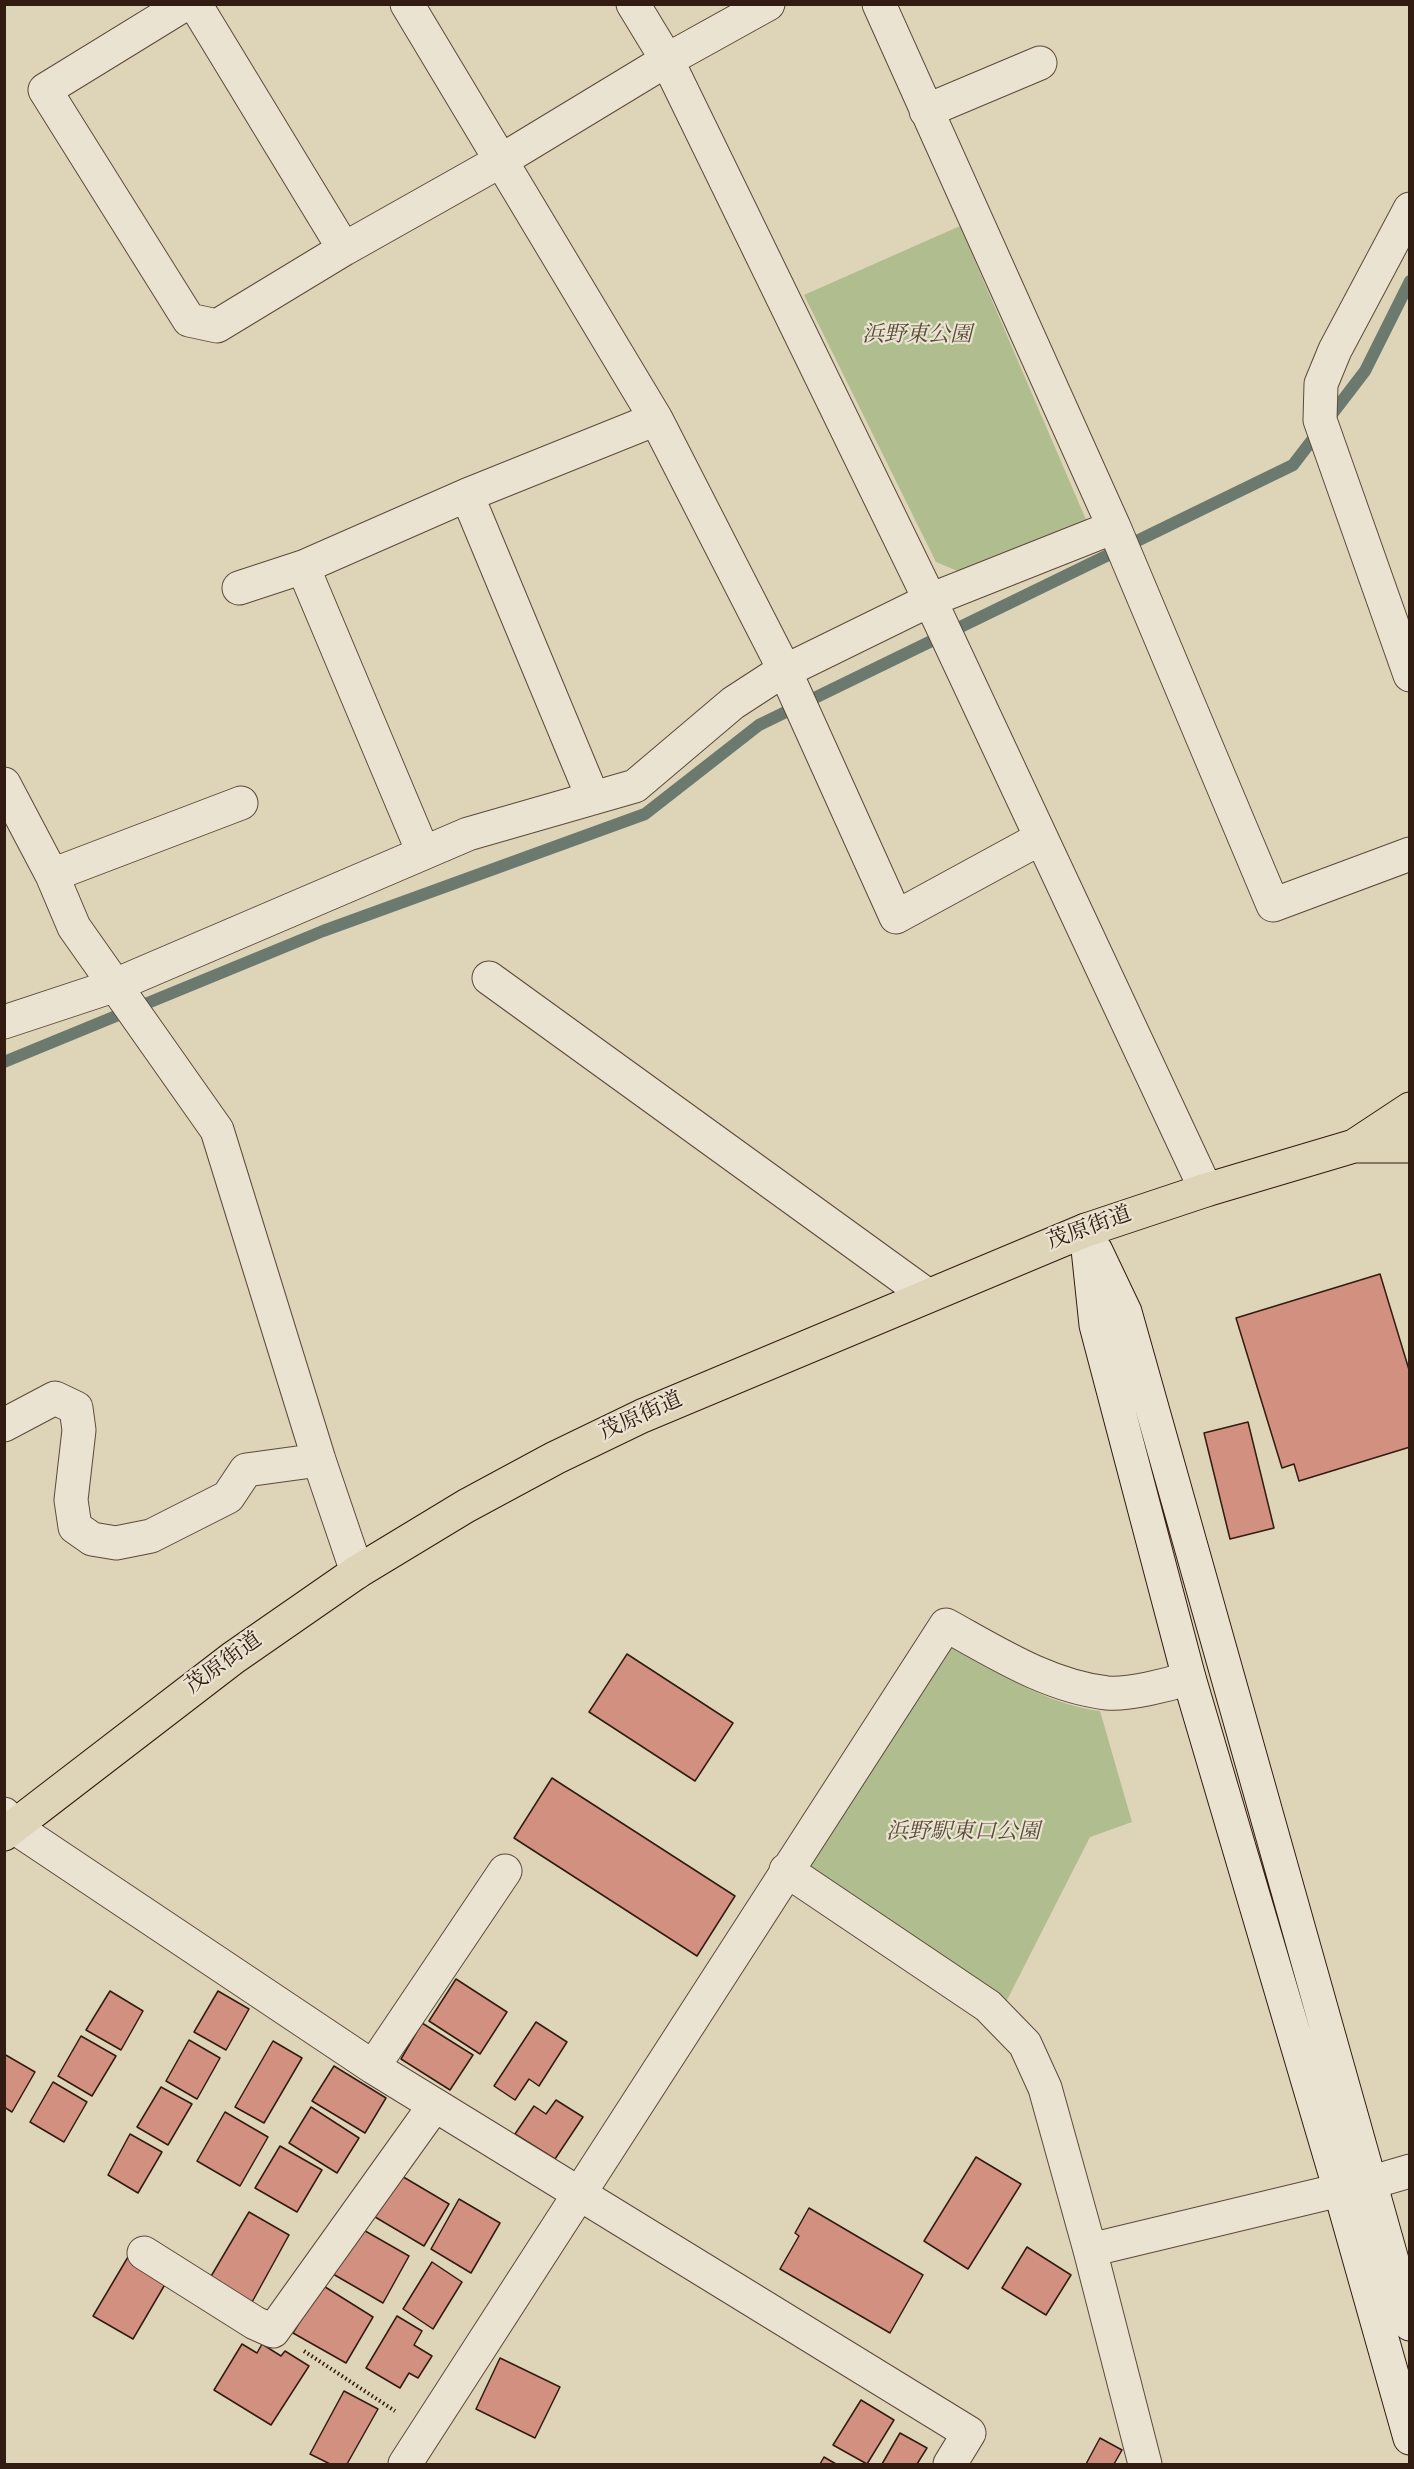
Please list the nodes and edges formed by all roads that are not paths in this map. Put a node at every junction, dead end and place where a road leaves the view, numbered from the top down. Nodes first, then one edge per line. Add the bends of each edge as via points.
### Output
1 (185, 4) edge
2 (195, 4) edge
3 (407, 4) edge
4 (633, 4) edge
5 (768, 4) edge
6 (879, 4) edge
7 (667, 60) junction
8 (1040, 63) dead end
9 (926, 111) junction
10 (502, 160) junction
11 (1410, 209) edge
12 (344, 249) junction
13 (656, 419) junction
14 (467, 495) junction
15 (1114, 527) junction
16 (303, 567) junction
17 (239, 588) dead end
18 (930, 600) junction
19 (785, 671) junction
20 (1410, 675) edge
21 (4, 784) edge
22 (593, 798) junction
23 (241, 803) dead end
24 (1041, 838) junction
25 (423, 852) junction
26 (1410, 854) edge
27 (52, 876) junction
28 (489, 978) dead end
29 (113, 986) junction
30 (4, 1022) edge
31 (1410, 1109) edge
32 (1354, 1146) junction
33 (1410, 1146) edge
34 (1206, 1190) junction
35 (1086, 1230) junction
36 (927, 1296) junction
37 (4, 1425) edge
38 (319, 1460) junction
39 (357, 1572) junction
40 (1189, 1678) junction
41 (8, 1825) edge
42 (786, 1870) junction
43 (504, 1871) dead end
44 (373, 2067) junction
45 (434, 2106) junction
46 (1410, 2171) edge
47 (1354, 2187) junction
48 (579, 2195) junction
49 (1090, 2250) junction
50 (144, 2253) dead end
51 (1410, 2324) edge
52 (1410, 2438) edge
53 (405, 2464) edge
54 (950, 2464) edge
55 (1145, 2464) edge

1 - 12 street via 45,90 189,320 217,326
2 - 12 street
3 - 10 street
4 - 7 street
5 - 7 street
6 - 9 street
7 - 10 street
7 - 18 street
8 - 9 street
9 - 15 street
10 - 12 street
10 - 13 street
11 - 20 street via 1335,350 1321,384 1320,420
13 - 14 street
13 - 19 street
14 - 16 street
14 - 22 street
15 - 18 street
15 - 26 street via 1273,905
16 - 17 street
16 - 25 street
18 - 19 street
18 - 24 street
19 - 22 street via 733,703 635,786
19 - 24 street via 896,917
21 - 27 street
22 - 25 street via 468,834
23 - 27 street
24 - 34 street
25 - 29 street
27 - 29 street via 74,927
28 - 36 street
29 - 30 street
29 - 38 street via 217,1130
31 - 32 main road, 茂原街道
32 - 33 main road, 茂原街道
32 - 34 main road, 茂原街道
34 - 35 main road, 茂原街道
35 - 36 main road, 茂原街道
35 - 40 street via 1096,1325
35 - 47 street via 1125,1312
36 - 39 main road, 茂原街道 via 584,1444 466,1506
37 - 38 street via 55,1398 76,1408 79,1430 71,1500 75,1527 92,1539 116,1543 151,1536 228,1497 246,1470
38 - 39 street
39 - 41 main road, 茂原街道 via 233,1658
40 - 42 street via 1163,1686 1109,1693 1052,1681 946,1625
40 - 47 street
41 - 44 street
42 - 48 street
42 - 49 street via 988,2006 1024,2044 1045,2088
43 - 44 street
44 - 45 street
45 - 48 street
45 - 50 street via 273,2331
46 - 47 street
47 - 49 street
47 - 51 street
47 - 52 street
48 - 53 street
48 - 54 street via 969,2433
49 - 55 street

